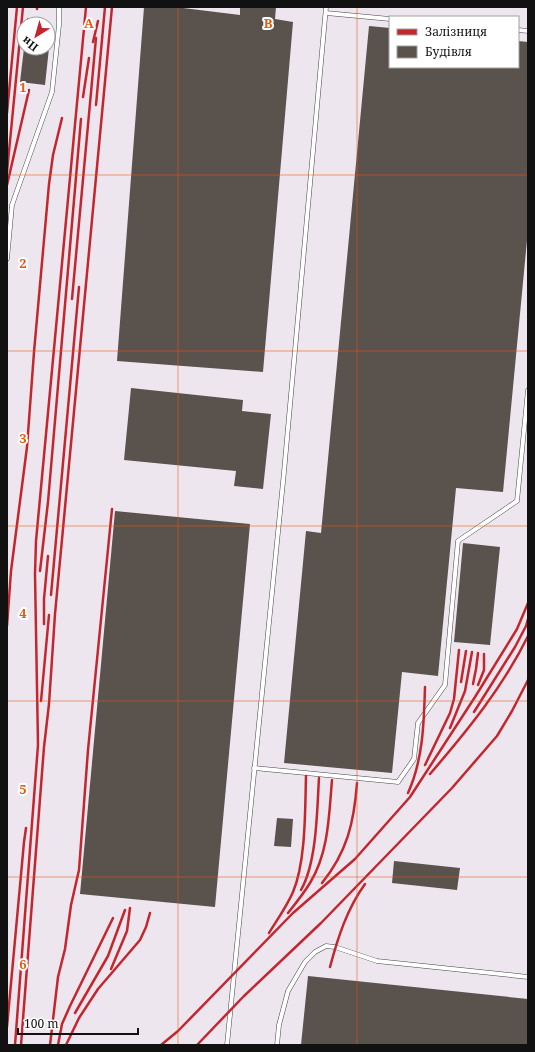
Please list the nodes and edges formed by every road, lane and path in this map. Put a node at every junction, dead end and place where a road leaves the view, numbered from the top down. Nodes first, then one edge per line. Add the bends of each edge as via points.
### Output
1 (59, 7) edge
2 (326, 7) edge
3 (326, 13) junction
4 (389, 19) edge
5 (7, 259) edge
6 (528, 390) edge
7 (254, 768) junction
8 (528, 977) edge
9 (227, 1045) edge
10 (277, 1045) edge

1 - 5 lane via 52,92 12,205
2 - 3 lane
3 - 4 lane
3 - 7 lane
6 - 7 lane via 517,501 458,541 445,685 418,722 414,759 398,782
7 - 9 lane
8 - 10 lane via 376,961 326,946 305,962 288,991 279,1025

